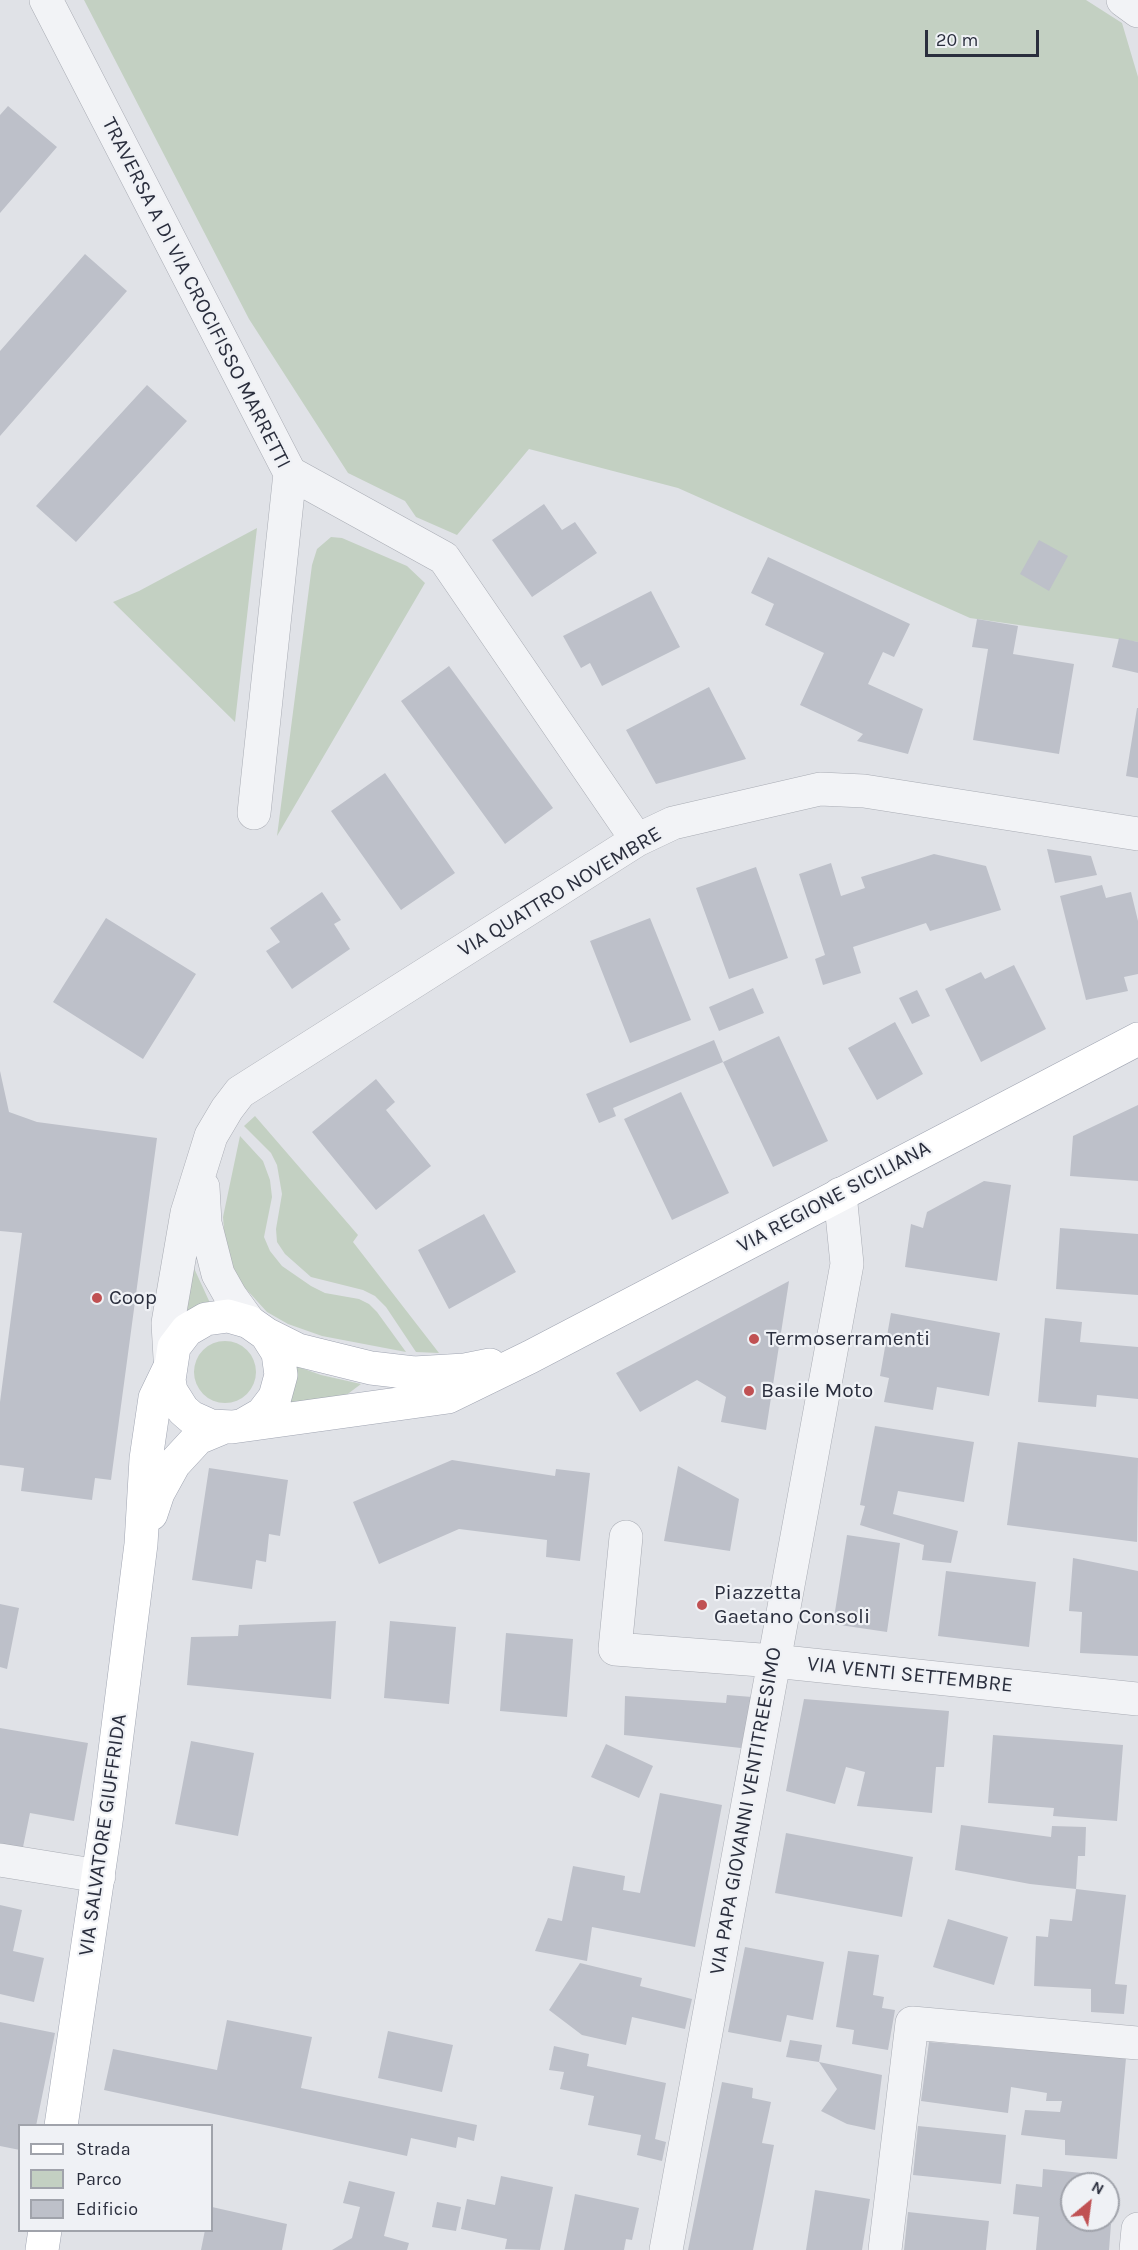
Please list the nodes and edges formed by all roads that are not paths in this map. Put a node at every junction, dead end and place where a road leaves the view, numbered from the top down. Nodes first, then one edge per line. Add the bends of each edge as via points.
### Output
1 (46, 0) edge
2 (1123, 0) edge
3 (1138, 11) edge
4 (290, 473) junction
5 (254, 813) dead end
6 (1138, 834) edge
7 (637, 840) junction
8 (1138, 1039) edge
9 (201, 1164) junction
10 (840, 1194) junction
11 (258, 1328) junction
12 (530, 1357) junction
13 (169, 1364) junction
14 (232, 1427) junction
15 (626, 1537) dead end
16 (141, 1544) junction
17 (774, 1661) junction
18 (1138, 1699) edge
19 (0, 1860) edge
20 (99, 1876) junction
21 (1138, 2043) edge
22 (61, 2124) edge
23 (1138, 2229) edge
24 (45, 2232) edge
25 (42, 2250) edge
26 (666, 2250) edge
27 (885, 2250) edge
28 (1136, 2250) edge

1 - 4 street, TRAVERSA A DI VIA CROCIFISSO MARRETTI
2 - 3 street
4 - 5 street, TRAVERSA A DI VIA CROCIFISSO MARRETTI
4 - 7 street via 444,558
6 - 7 street, VIA QUATTRO NOVEMBRE via 864,791 820,789 673,823
7 - 9 street, VIA QUATTRO NOVEMBRE via 240,1092 211,1136
8 - 10 main road, VIA REGIONE SICILIANA
9 - 11 street via 205,1223 218,1274 231,1297
9 - 13 street, VIA QUATTRO NOVEMBRE via 187,1213 168,1323
10 - 12 main road, VIA REGIONE SICILIANA
10 - 17 street, VIA PAPA GIOVANNI VENTITREESIMO via 847,1264
11 - 12 main road via 298,1350 371,1368 414,1373 465,1370
11 - 13 main road via 228,1316 206,1319 180,1338
11 - 14 main road via 280,1364 279,1386 262,1414
12 - 14 main road via 448,1397
13 - 14 main road via 171,1391 183,1410 201,1423
13 - 16 main road via 155,1398 146,1459
14 - 16 main road via 198,1438 174,1464 158,1493
15 - 17 street, VIA VENTI SETTEMBRE via 615,1649
16 - 20 main road, VIA SALVATORE GIUFFRIDA
17 - 18 street, VIA VENTI SETTEMBRE
17 - 26 street, VIA PAPA GIOVANNI VENTITREESIMO
19 - 20 street
20 - 22 main road, VIA SALVATORE GIUFFRIDA
21 - 27 street via 912,2023
23 - 28 street
24 - 25 main road

